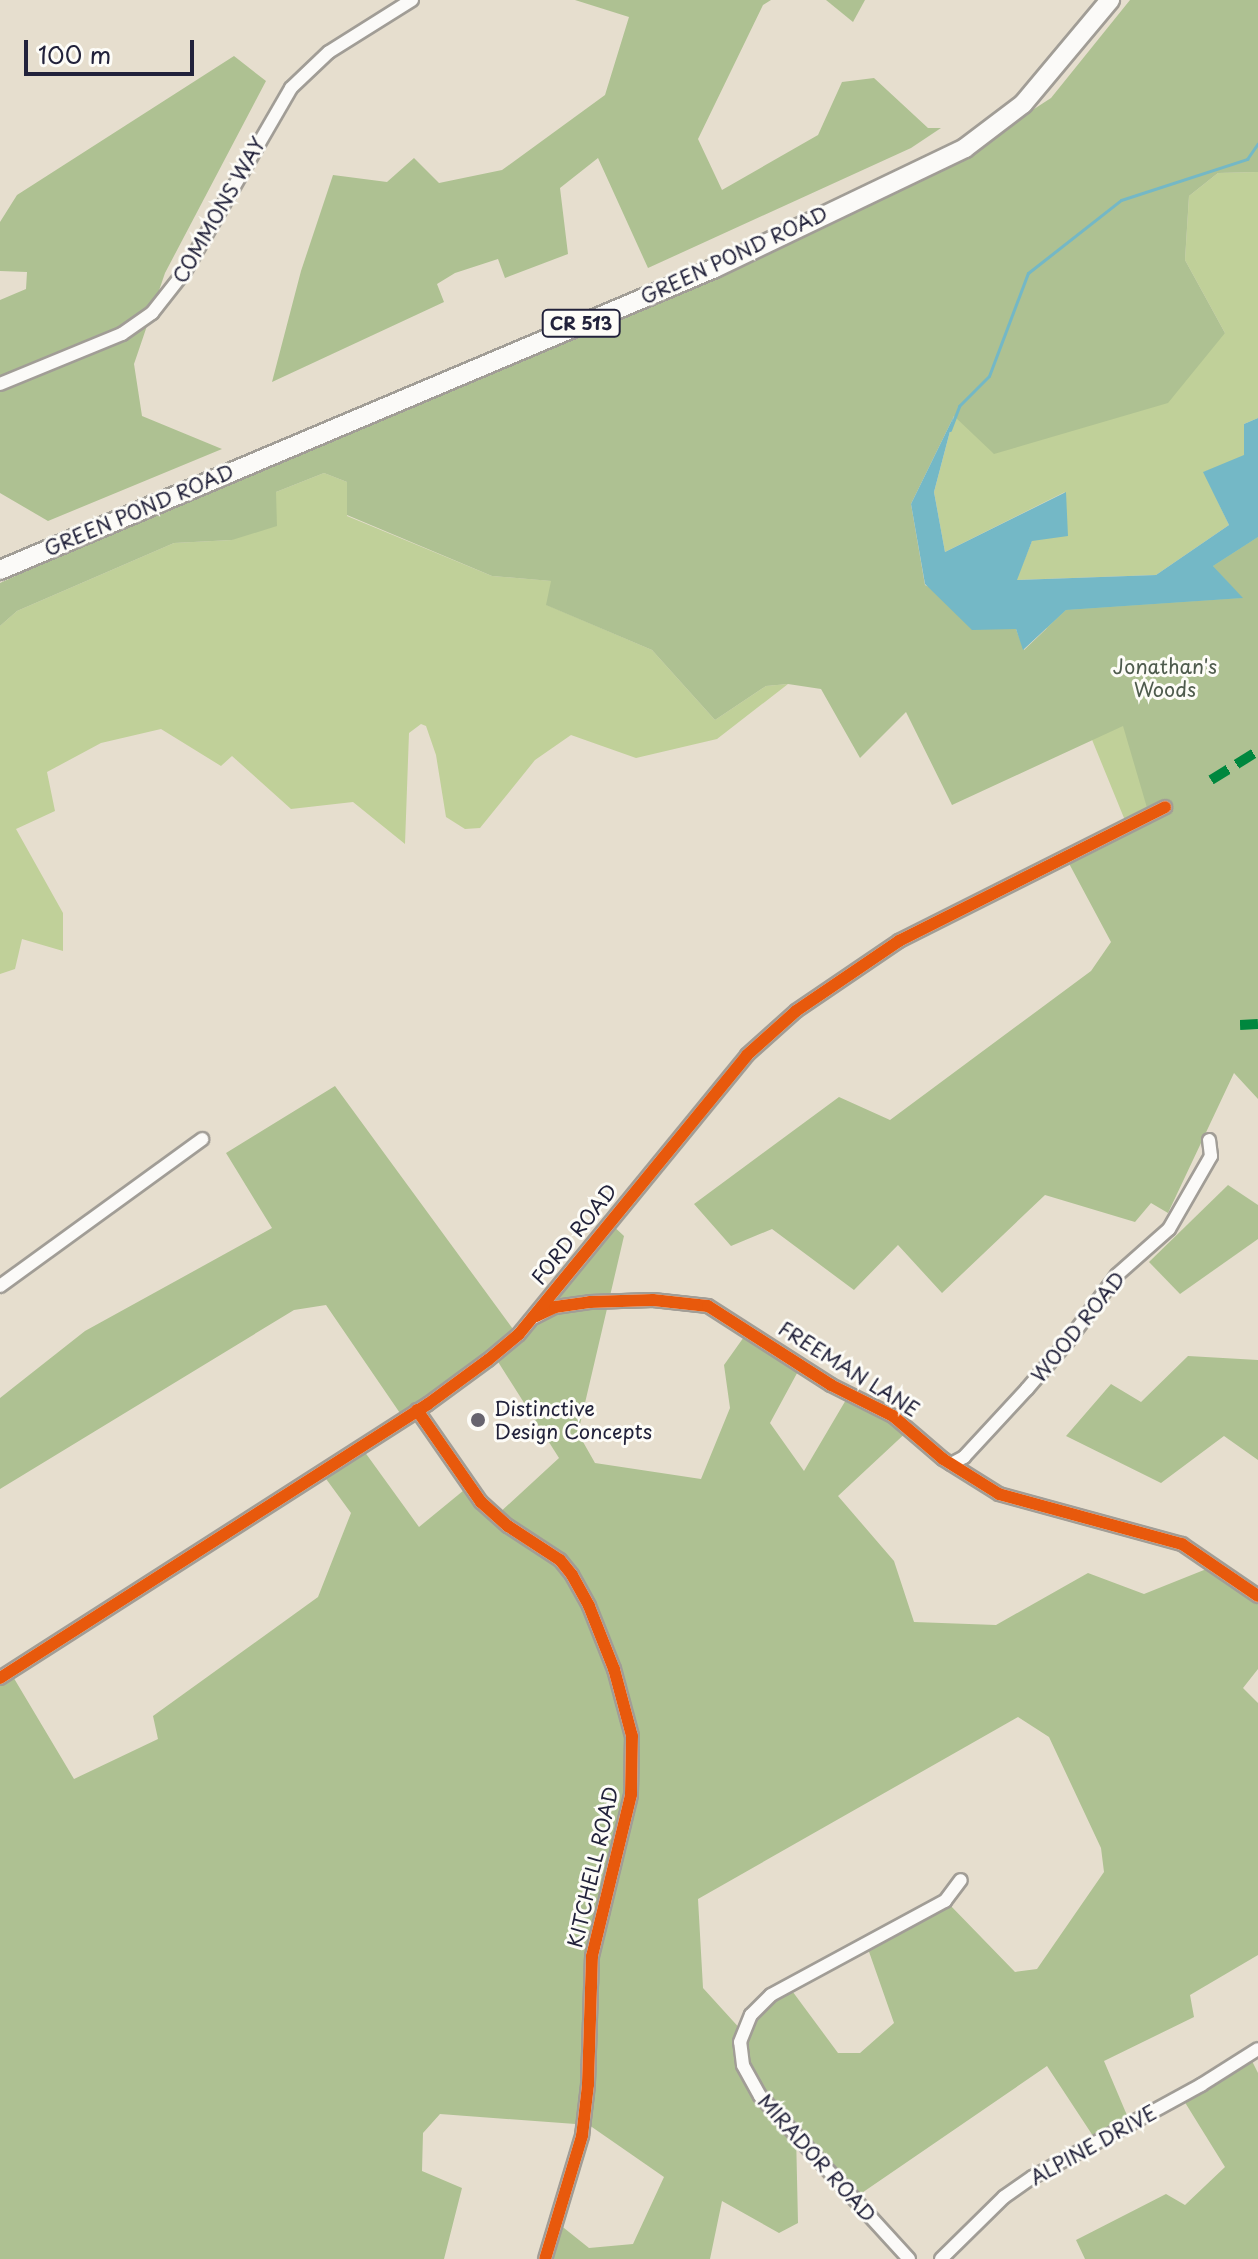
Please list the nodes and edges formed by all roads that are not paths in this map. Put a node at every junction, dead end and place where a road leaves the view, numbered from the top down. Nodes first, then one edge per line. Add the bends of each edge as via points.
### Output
1 (412, 0) edge
2 (1110, 0) edge
3 (0, 384) edge
4 (0, 570) edge
5 (1165, 807) dead end
6 (202, 1139) dead end
7 (1209, 1140) dead end
8 (0, 1286) edge
9 (532, 1318) junction
10 (417, 1410) junction
11 (951, 1464) junction
12 (1258, 1596) edge
13 (0, 1678) edge
14 (961, 1880) dead end
15 (1258, 2049) edge
16 (545, 2259) edge
17 (909, 2259) edge
18 (941, 2259) edge

1 - 3 street, COMMONS WAY via 329,52 291,88 185,271 152,313 122,334
2 - 4 main road, GREEN POND ROAD / CR 513 via 1023,104 965,148 715,268
5 - 9 street, FORD ROAD via 899,941 796,1011 760,1041 688,1124
6 - 8 street
7 - 11 street, WOOD ROAD via 1211,1156 1169,1229 1117,1275 1038,1377 964,1457
9 - 10 street, FORD ROAD via 488,1360
9 - 11 street, FREEMAN LANE via 581,1303 653,1300 708,1306 831,1385 893,1416
10 - 13 street, FORD ROAD
10 - 16 street, KITCHELL ROAD via 481,1502 560,1560 572,1575 614,1669 630,1725 631,1795 592,1956 582,2136
11 - 12 street, FREEMAN LANE via 999,1494 1182,1544
14 - 17 street, MIRADOR ROAD via 945,1901 771,1995 751,2015 740,2042 743,2065 760,2096
15 - 18 street, ALPINE DRIVE via 1033,2177 1004,2197

